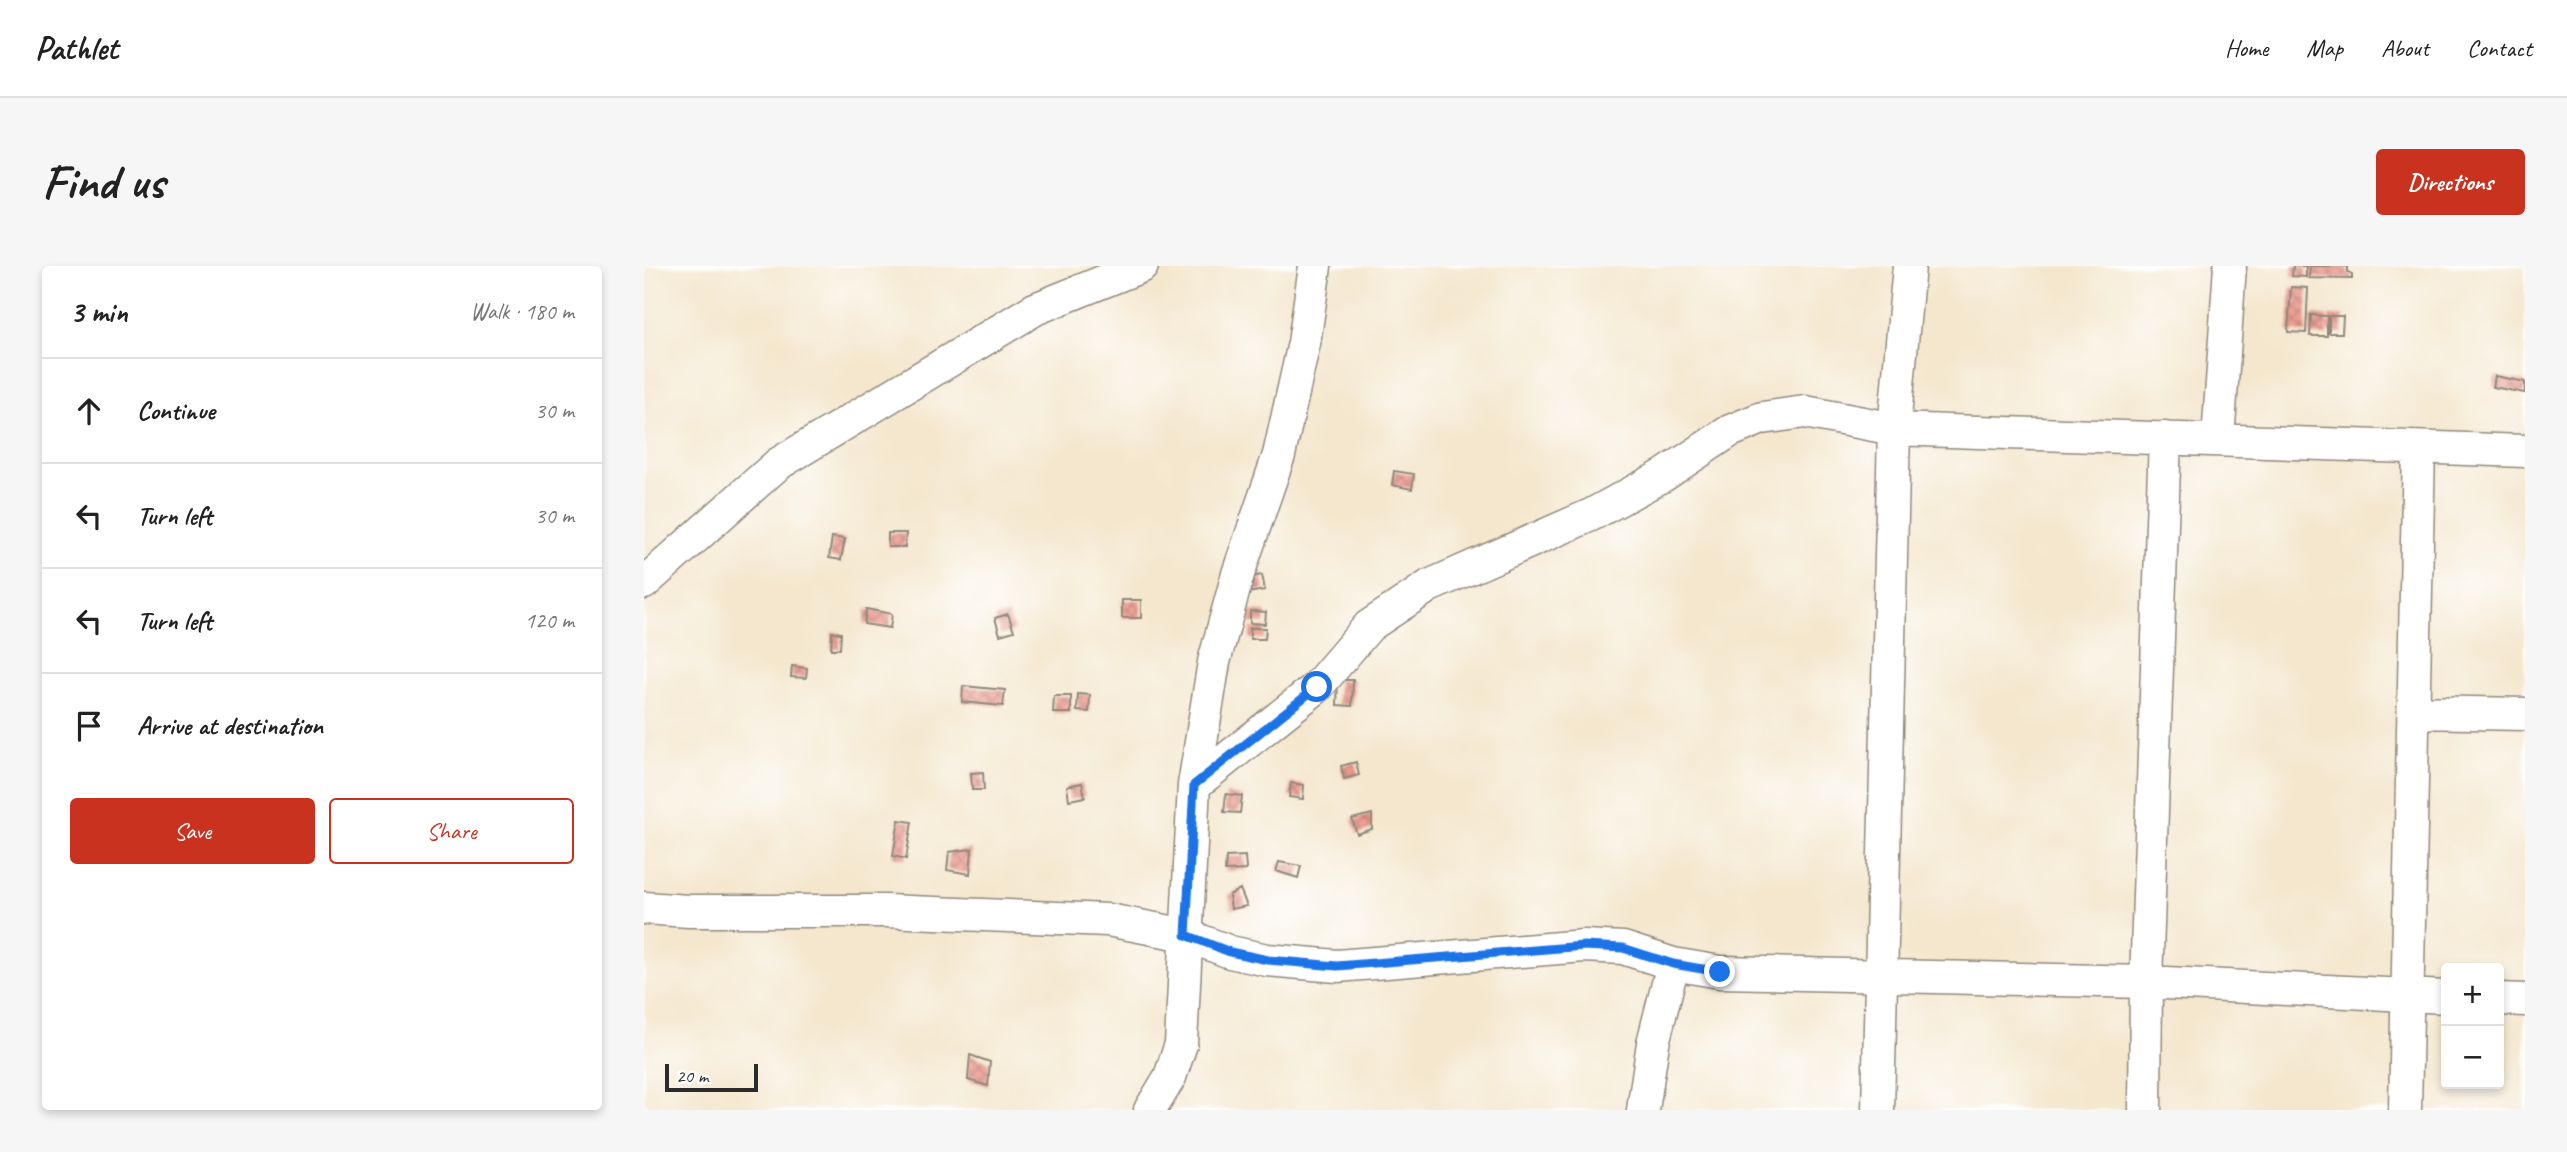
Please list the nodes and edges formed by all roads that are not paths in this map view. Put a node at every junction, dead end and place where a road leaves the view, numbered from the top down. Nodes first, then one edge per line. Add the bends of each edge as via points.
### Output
1 (1142, 266) edge
2 (1315, 266) edge
3 (1909, 266) edge
4 (2230, 266) edge
5 (1894, 429) junction
6 (2165, 438) junction
7 (2218, 440) junction
8 (2418, 448) junction
9 (2525, 451) edge
10 (644, 583) edge
11 (2414, 712) junction
12 (2525, 715) edge
13 (1194, 785) junction
14 (644, 908) edge
15 (1186, 935) junction
16 (1673, 964) junction
17 (1881, 977) junction
18 (2146, 982) junction
19 (2406, 995) junction
20 (2441, 997) edge
21 (2504, 999) edge
22 (2525, 1000) edge
23 (1150, 1110) edge
24 (1643, 1110) edge
25 (1878, 1110) edge
26 (2145, 1110) edge
27 (2405, 1110) edge

1 - 10 street via 1035,309 778,464
2 - 13 street via 1304,343 1279,455 1214,662
3 - 5 street
4 - 7 street
5 - 6 street
5 - 13 street via 1805,412 1762,418 1730,431 1664,475 1591,515 1429,586 1369,626 1317,687
5 - 17 street
6 - 7 street
6 - 18 street
7 - 8 street
8 - 9 street
8 - 11 street
11 - 12 street
11 - 19 street
13 - 15 street
14 - 15 street via 1094,919
15 - 16 street via 1268,960 1337,966 1584,946 1623,948
15 - 23 street via 1181,1044 1170,1077
16 - 17 street via 1720,972
16 - 24 street via 1653,1043
17 - 18 street
17 - 25 street
18 - 19 street
18 - 26 street
19 - 20 street
19 - 27 street
21 - 22 street

